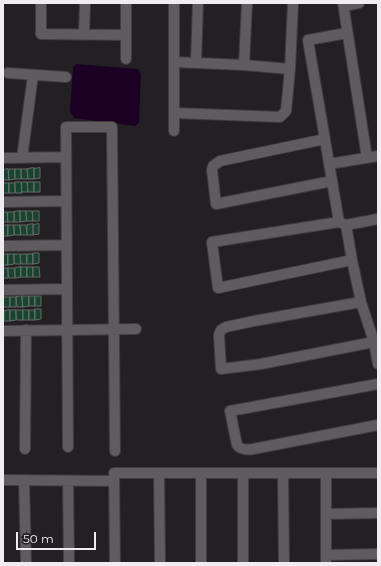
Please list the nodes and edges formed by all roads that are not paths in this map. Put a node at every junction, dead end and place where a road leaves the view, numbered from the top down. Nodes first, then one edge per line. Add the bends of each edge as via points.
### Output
1 (41, 3) edge
2 (85, 3) edge
3 (126, 3) edge
4 (174, 3) edge
5 (198, 3) edge
6 (247, 3) edge
7 (293, 3) edge
8 (359, 3) edge
9 (343, 4) edge
10 (347, 33) junction
11 (84, 34) junction
12 (126, 34) junction
13 (126, 59) dead end
14 (174, 62) junction
15 (196, 62) junction
16 (244, 65) junction
17 (290, 69) junction
18 (8, 73) dead end
19 (33, 75) junction
20 (66, 77) dead end
21 (174, 113) junction
22 (174, 131) dead end
23 (325, 139) junction
24 (378, 156) edge
25 (66, 157) junction
26 (3, 158) edge
27 (22, 158) junction
28 (367, 158) junction
29 (329, 164) junction
30 (332, 181) junction
31 (66, 201) junction
32 (3, 202) edge
33 (378, 219) edge
34 (343, 223) junction
35 (67, 245) junction
36 (3, 246) edge
37 (352, 260) junction
38 (67, 289) junction
39 (3, 290) edge
40 (361, 302) junction
41 (114, 329) junction
42 (136, 329) dead end
43 (26, 330) junction
44 (67, 330) junction
45 (3, 331) edge
46 (374, 342) junction
47 (378, 364) edge
48 (378, 384) edge
49 (378, 425) edge
50 (68, 447) dead end
51 (25, 449) dead end
52 (115, 451) dead end
53 (159, 473) junction
54 (200, 473) junction
55 (243, 473) junction
56 (283, 473) junction
57 (326, 473) junction
58 (378, 473) edge
59 (3, 480) edge
60 (24, 480) junction
61 (68, 481) junction
62 (114, 481) junction
63 (378, 513) edge
64 (326, 514) junction
65 (378, 554) edge
66 (326, 559) edge
67 (26, 563) edge
68 (69, 563) edge
69 (115, 563) edge
70 (160, 563) edge
71 (201, 563) edge
72 (243, 563) edge
73 (284, 563) edge

1 - 11 street via 41,34
2 - 11 street
3 - 12 street
4 - 14 street
5 - 15 street
6 - 16 street
7 - 17 street
8 - 9 street
9 - 10 street
10 - 23 street via 308,40
10 - 28 street
11 - 12 street
12 - 13 street
14 - 15 street
14 - 21 street
15 - 16 street
16 - 17 street
17 - 21 street via 286,111 280,117
18 - 19 street
19 - 20 street
19 - 27 street
21 - 22 street
23 - 29 street
23 - 30 street via 220,161 212,170 216,204
24 - 28 street
25 - 27 street
25 - 31 street
25 - 41 street via 66,127 112,127
26 - 27 street
28 - 29 street
29 - 30 street
30 - 34 street
31 - 32 street
31 - 35 street
33 - 34 street
34 - 37 street
34 - 37 street via 212,242 218,288
35 - 36 street
35 - 38 street
37 - 40 street
38 - 39 street
38 - 44 street
40 - 46 street
40 - 46 street via 254,321 221,330 221,369 261,364
41 - 42 street
41 - 44 street
41 - 52 street
43 - 44 street
43 - 45 street
43 - 51 street
44 - 50 street
46 - 47 street
48 - 49 street via 230,411 237,444 243,449
53 - 54 street
53 - 62 street via 114,473
53 - 70 street
54 - 55 street
54 - 71 street
55 - 56 street
55 - 72 street
56 - 57 street
56 - 73 street
57 - 58 street
57 - 64 street
59 - 60 street
60 - 61 street
60 - 67 street
61 - 62 street
61 - 68 street
62 - 69 street
63 - 64 street
64 - 66 street
65 - 66 street

